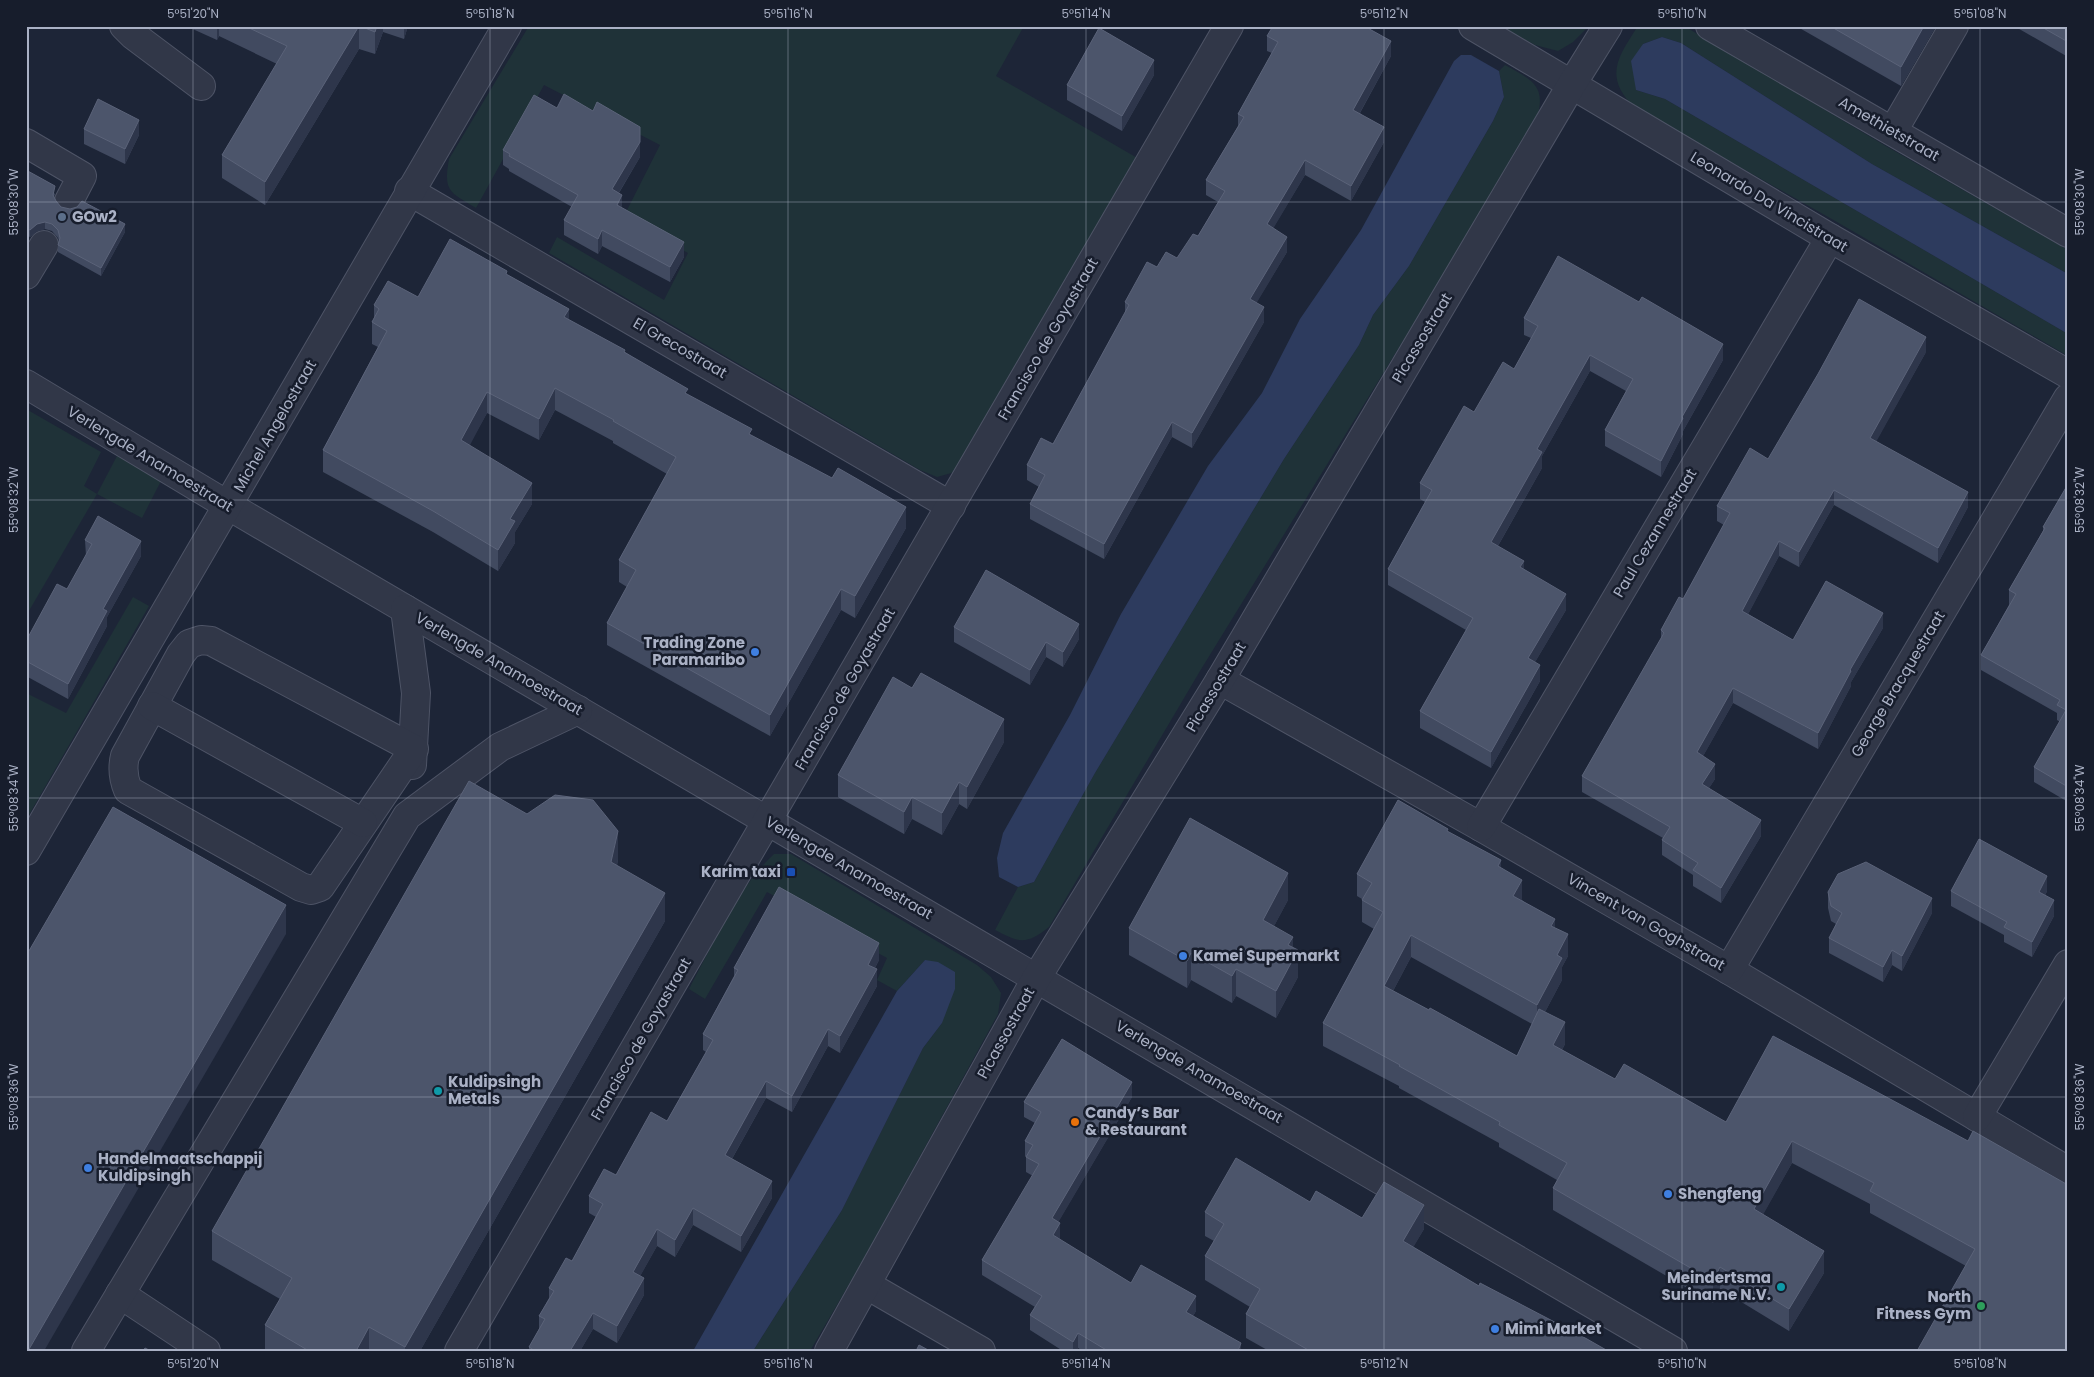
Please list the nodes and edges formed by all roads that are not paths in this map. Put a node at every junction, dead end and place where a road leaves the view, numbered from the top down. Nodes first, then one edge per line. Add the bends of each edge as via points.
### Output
1 (124, 26) edge
2 (507, 26) edge
3 (1230, 26) edge
4 (1473, 26) edge
5 (1608, 26) edge
6 (1710, 26) edge
7 (1954, 26) edge
8 (1572, 84) junction
9 (201, 86) dead end
10 (1893, 131) junction
11 (26, 143) edge
12 (410, 191) junction
13 (69, 201) dead end
14 (2068, 233) edge
15 (1830, 238) junction
16 (44, 245) dead end
17 (26, 276) edge
18 (2068, 374) edge
19 (26, 384) edge
20 (2068, 398) edge
21 (229, 506) junction
22 (951, 506) junction
23 (405, 610) junction
24 (1220, 680) junction
25 (152, 706) junction
26 (578, 710) junction
27 (414, 748) junction
28 (407, 816) junction
29 (768, 822) junction
30 (363, 823) junction
31 (1481, 827) junction
32 (26, 851) edge
33 (2068, 964) edge
34 (1729, 970) junction
35 (1037, 977) junction
36 (1978, 1118) junction
37 (2068, 1171) edge
38 (867, 1285) junction
39 (120, 1294) junction
40 (86, 1351) edge
41 (206, 1351) edge
42 (459, 1351) edge
43 (829, 1351) edge
44 (981, 1351) edge
45 (1673, 1351) edge

1 - 9 street
2 - 12 street, Michel Angelostraat
3 - 22 street, Francisco de Goyastraat
4 - 8 street, Leonardo Da Vincistraat
5 - 8 street, Picassostraat
6 - 10 street, Amethietstraat
7 - 10 street
8 - 15 street, Leonardo Da Vincistraat
8 - 24 street, Picassostraat
10 - 14 street, Amethietstraat
11 - 13 street via 82,176
12 - 21 street, Michel Angelostraat
12 - 22 street, El Grecostraat
15 - 18 street, Leonardo Da Vincistraat
15 - 31 street, Paul Cezannestraat
16 - 17 street
19 - 21 street, Verlengde Anamoestraat
20 - 34 street, George Bracquestraat
21 - 23 street, Verlengde Anamoestraat
21 - 32 street, Michel Angelostraat
22 - 29 street, Francisco de Goyastraat
23 - 26 street, Verlengde Anamoestraat
23 - 27 street via 416,693
24 - 31 street, Vincent van Goghstraat
24 - 35 street, Picassostraat
25 - 27 street via 189,644 211,641
25 - 30 street
25 - 30 street via 125,756 124,781 128,790 301,887 311,890 320,887
26 - 28 street via 500,747
26 - 29 street, Verlengde Anamoestraat
27 - 28 street
27 - 30 street
28 - 39 street
29 - 35 street, Verlengde Anamoestraat
29 - 42 street, Francisco de Goyastraat
31 - 34 street, Vincent van Goghstraat
33 - 36 street
34 - 36 street, Vincent van Goghstraat
35 - 38 street, Picassostraat
35 - 45 street, Verlengde Anamoestraat
36 - 37 street, Vincent van Goghstraat
38 - 43 street, Picassostraat
38 - 44 street
39 - 40 street
39 - 41 street

